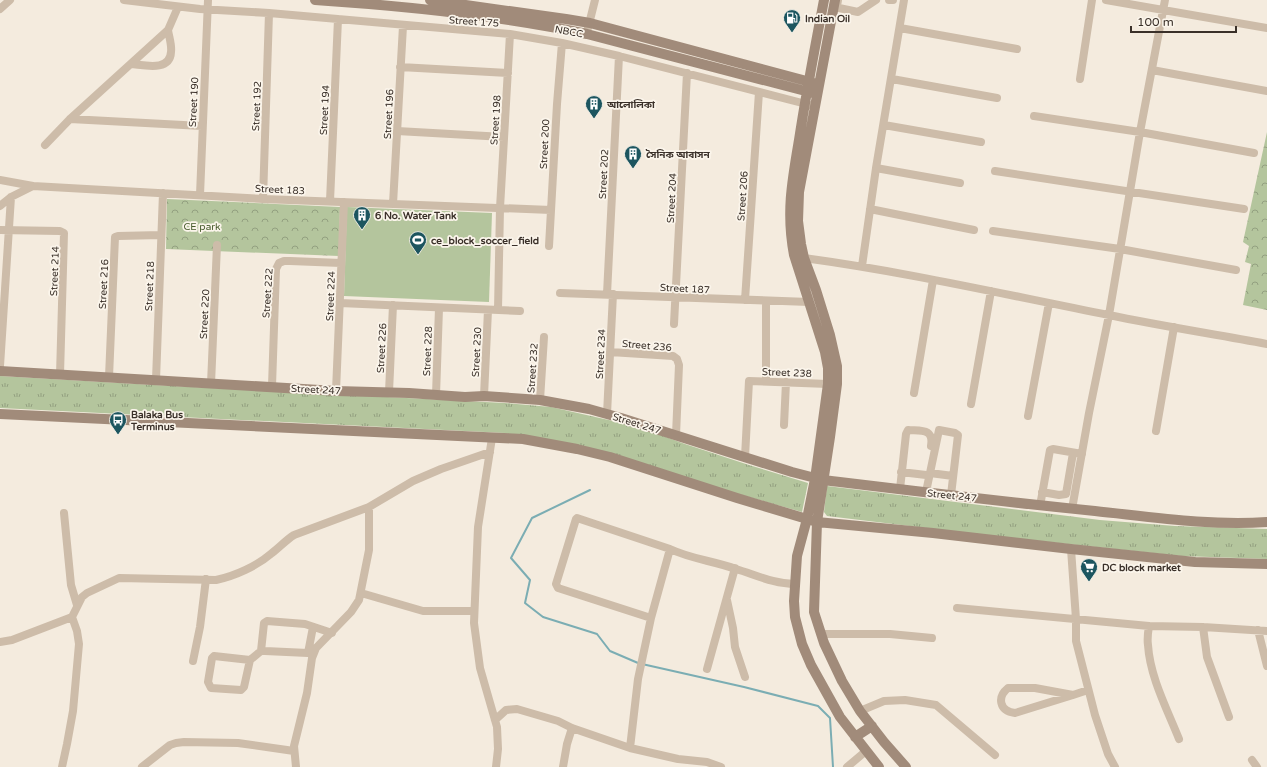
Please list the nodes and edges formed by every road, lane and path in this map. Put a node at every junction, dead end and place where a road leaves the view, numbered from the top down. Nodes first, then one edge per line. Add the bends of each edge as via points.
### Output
1 (10, 0) edge
2 (124, 0) edge
3 (208, 0) edge
4 (315, 0) edge
5 (430, 0) edge
6 (595, 0) edge
7 (824, 0) edge
8 (836, 0) edge
9 (876, 0) edge
10 (890, 0) edge
11 (893, 0) edge
12 (904, 0) edge
13 (1092, 0) edge
14 (1106, 0) edge
15 (1165, 0) edge
16 (178, 7) junction
17 (0, 9) edge
18 (208, 9) junction
19 (1163, 10) junction
20 (269, 13) junction
21 (338, 19) junction
22 (590, 23) junction
23 (403, 26) junction
24 (900, 28) junction
25 (1267, 28) edge
26 (168, 30) junction
27 (510, 34) junction
28 (587, 34) junction
29 (562, 43) junction
30 (1017, 49) dead end
31 (619, 56) junction
32 (131, 64) junction
33 (400, 67) junction
34 (1152, 70) junction
35 (508, 73) junction
36 (687, 73) junction
37 (1080, 79) dead end
38 (892, 80) junction
39 (808, 87) junction
40 (818, 89) junction
41 (1267, 91) edge
42 (759, 92) junction
43 (997, 98) dead end
44 (804, 104) junction
45 (815, 106) junction
46 (1034, 116) dead end
47 (70, 119) junction
48 (884, 125) junction
49 (202, 126) junction
50 (397, 131) junction
51 (1140, 132) junction
52 (504, 136) junction
53 (981, 142) dead end
54 (45, 145) dead end
55 (1254, 153) dead end
56 (876, 168) junction
57 (995, 170) dead end
58 (0, 180) edge
59 (960, 183) dead end
60 (33, 186) junction
61 (1130, 191) junction
62 (163, 193) junction
63 (200, 195) junction
64 (12, 197) junction
65 (263, 198) junction
66 (330, 201) junction
67 (344, 202) junction
68 (393, 204) junction
69 (0, 206) edge
70 (500, 208) junction
71 (870, 209) junction
72 (1244, 209) dead end
73 (551, 210) junction
74 (0, 230) edge
75 (10, 230) junction
76 (974, 230) dead end
77 (992, 231) dead end
78 (161, 235) junction
79 (218, 245) dead end
80 (549, 246) dead end
81 (1120, 249) junction
82 (804, 258) junction
83 (342, 263) junction
84 (862, 266) junction
85 (1236, 270) dead end
86 (933, 280) junction
87 (991, 291) junction
88 (560, 293) dead end
89 (610, 294) junction
90 (676, 297) junction
91 (745, 300) junction
92 (766, 301) junction
93 (809, 302) junction
94 (340, 303) junction
95 (1049, 303) junction
96 (393, 305) junction
97 (439, 308) junction
98 (488, 310) junction
99 (498, 310) junction
100 (520, 310) dead end
101 (1109, 315) junction
102 (674, 324) dead end
103 (1174, 327) junction
104 (544, 337) dead end
105 (1267, 344) edge
106 (610, 352) junction
107 (0, 366) edge
108 (0, 372) edge
109 (60, 375) junction
110 (109, 377) junction
111 (156, 380) junction
112 (766, 381) junction
113 (786, 382) junction
114 (211, 384) junction
115 (828, 384) junction
116 (272, 386) junction
117 (336, 391) junction
118 (389, 392) junction
119 (914, 393) dead end
120 (436, 395) junction
121 (484, 396) junction
122 (540, 400) junction
123 (971, 404) dead end
124 (0, 414) edge
125 (607, 414) junction
126 (1028, 416) dead end
127 (784, 424) dead end
128 (1156, 431) dead end
129 (676, 436) junction
130 (492, 438) junction
131 (490, 452) junction
132 (1073, 452) junction
133 (1082, 454) junction
134 (745, 457) junction
135 (902, 472) junction
136 (928, 474) junction
137 (953, 476) junction
138 (819, 480) junction
139 (900, 489) junction
140 (924, 492) junction
141 (1042, 492) junction
142 (951, 495) junction
143 (1040, 506) junction
144 (369, 507) junction
145 (1072, 509) junction
146 (64, 512) dead end
147 (812, 520) junction
148 (1267, 522) edge
149 (670, 549) junction
150 (1070, 549) junction
151 (1267, 564) edge
152 (735, 568) junction
153 (206, 579) junction
154 (795, 584) junction
155 (361, 593) junction
156 (727, 599) junction
157 (77, 605) junction
158 (957, 608) dead end
159 (474, 611) junction
160 (72, 617) junction
161 (652, 618) junction
162 (1076, 619) junction
163 (1149, 626) junction
164 (1203, 626) junction
165 (313, 627) junction
166 (1258, 630) junction
167 (1267, 630) edge
168 (332, 633) junction
169 (821, 634) junction
170 (932, 638) dead end
171 (0, 642) edge
172 (261, 652) junction
173 (250, 660) junction
174 (193, 661) dead end
175 (1267, 666) edge
176 (707, 669) dead end
177 (745, 677) dead end
178 (1088, 690) junction
179 (1073, 695) junction
180 (860, 711) junction
181 (1229, 717) dead end
182 (495, 720) junction
183 (872, 726) junction
184 (572, 728) junction
185 (855, 737) junction
186 (1179, 739) dead end
187 (630, 748) junction
188 (294, 751) junction
189 (866, 751) junction
190 (995, 755) dead end
191 (62, 767) edge
192 (142, 767) edge
193 (296, 767) edge
194 (496, 767) edge
195 (563, 767) edge
196 (721, 767) edge
197 (847, 767) edge
198 (879, 767) edge
199 (906, 767) edge
200 (1115, 767) edge

1 - 17 street
2 - 16 street, Street 175
3 - 18 street, Street 190
4 - 28 street, NBCC via 471,15
5 - 22 street
6 - 22 street
7 - 39 street
8 - 9 street via 839,8 858,12
8 - 40 street
10 - 11 street
12 - 24 street
13 - 37 street
14 - 19 street
15 - 19 street
16 - 18 street, Street 175
16 - 26 street
18 - 20 street, Street 175
18 - 49 street, Street 190
19 - 25 street
19 - 34 street
20 - 21 street, Street 175
20 - 65 street, Street 192
21 - 23 street, Street 175
21 - 66 street, Street 194
22 - 28 street
22 - 39 street
23 - 27 street, Street 175
23 - 33 street, Street 196
24 - 30 street
24 - 38 street
26 - 32 street
26 - 32 street via 171,51 170,58 165,64
27 - 29 street, Street 175
27 - 35 street, Street 198
28 - 39 street, NBCC
29 - 31 street, Street 175
29 - 73 street, Street 200
31 - 36 street, Street 175
31 - 89 street, Street 202
32 - 47 street
33 - 35 street
33 - 50 street, Street 196
34 - 41 street
34 - 51 street
35 - 52 street, Street 198
36 - 42 street, Street 175
36 - 90 street, Street 204
38 - 43 street
38 - 48 street
39 - 40 street, NBCC
39 - 44 street
40 - 45 street
42 - 44 street, Street 175
42 - 91 street, Street 206
44 - 45 street, Street 175
44 - 93 street via 789,209 791,242
45 - 82 street via 799,192 798,221
46 - 51 street
47 - 49 street
47 - 54 street
48 - 53 street
48 - 56 street
49 - 63 street, Street 190
50 - 52 street
50 - 68 street, Street 196
51 - 55 street
51 - 61 street
52 - 70 street, Street 198
56 - 59 street
56 - 71 street
57 - 61 street
58 - 60 street, Street 183
60 - 62 street, Street 183
60 - 64 street
61 - 72 street
61 - 81 street
62 - 63 street, Street 183
62 - 78 street, Street 218
63 - 65 street, Street 183
64 - 69 street
64 - 75 street
65 - 66 street, Street 183
66 - 67 street, Street 183
67 - 68 street, Street 183
67 - 83 street, Street 224
68 - 70 street, Street 183
70 - 73 street, Street 183
70 - 99 street
71 - 76 street
71 - 84 street
73 - 80 street, Street 200
74 - 75 street, Street 214
75 - 107 street
75 - 109 street, Street 214 via 64,233
77 - 81 street
78 - 110 street, Street 216 via 115,238
78 - 111 street, Street 218
79 - 114 street, Street 220
81 - 85 street
81 - 101 street
82 - 84 street
82 - 138 street via 830,335 837,366 837,384
83 - 94 street, Street 224
83 - 116 street, Street 222 via 279,263 276,269
84 - 86 street
86 - 87 street
86 - 119 street
87 - 95 street
87 - 123 street
88 - 89 street, Street 187
89 - 90 street, Street 187
89 - 106 street, Street 234
90 - 91 street, Street 187
90 - 102 street, Street 204
91 - 92 street, Street 187
92 - 93 street, Street 187
92 - 112 street
93 - 115 street via 825,352
94 - 96 street
94 - 117 street, Street 224
95 - 101 street
95 - 126 street
96 - 97 street
96 - 118 street, Street 226
97 - 98 street
97 - 120 street, Street 228
98 - 99 street
98 - 121 street, Street 230
99 - 100 street
101 - 103 street
101 - 133 street
103 - 105 street
103 - 128 street
104 - 122 street, Street 232
106 - 125 street, Street 234
106 - 129 street, Street 236 via 673,356 677,359 679,365
108 - 109 street, Street 247
109 - 110 street, Street 247
110 - 111 street, Street 247
111 - 114 street, Street 247
112 - 113 street, Street 238
112 - 134 street, Street 238 via 749,381
113 - 115 street, Street 238
113 - 127 street
114 - 116 street, Street 247
115 - 138 street
116 - 117 street, Street 247
117 - 118 street, Street 247
118 - 120 street, Street 247
120 - 121 street, Street 247
121 - 122 street, Street 247
122 - 125 street, Street 247
124 - 130 street
125 - 129 street, Street 247
129 - 134 street, Street 247
130 - 131 street
130 - 147 street via 523,439 597,454
131 - 144 street via 441,469
131 - 159 street via 478,527
132 - 133 street
132 - 141 street via 1050,450
132 - 141 street via 1066,494
133 - 145 street
134 - 138 street, Street 247
135 - 136 street
135 - 136 street via 908,430 930,434 932,439
135 - 139 street
136 - 137 street
136 - 137 street via 939,430 958,435
136 - 140 street
137 - 142 street
138 - 139 street, Street 247
138 - 147 street
139 - 140 street, Street 247
140 - 142 street, Street 247
141 - 143 street
142 - 143 street, Street 247
143 - 145 street, Street 247
144 - 153 street via 294,535 267,558 228,577
144 - 155 street via 368,550
145 - 148 street, Street 247 via 1199,521
146 - 157 street via 71,585
147 - 150 street
147 - 154 street via 797,556
147 - 169 street via 814,612
149 - 152 street
149 - 161 street
149 - 161 street via 577,518 556,584 560,589
150 - 151 street via 1196,562
150 - 162 street
152 - 154 street via 769,581
152 - 156 street
153 - 157 street via 119,578 87,593
153 - 174 street
154 - 185 street via 795,617 802,644 838,714
155 - 159 street via 423,611
155 - 168 street via 351,612
156 - 176 street
156 - 177 street via 736,647
157 - 160 street
158 - 162 street
159 - 182 street via 480,668
160 - 171 street via 12,640
160 - 191 street via 79,644 73,711
161 - 187 street via 641,663
162 - 163 street
162 - 178 street via 1076,641
163 - 164 street
163 - 186 street via 1151,665
164 - 166 street
164 - 181 street via 1207,657
165 - 168 street
165 - 172 street via 308,653
165 - 172 street via 280,621 265,622
166 - 167 street
166 - 175 street
168 - 188 street via 313,654
169 - 170 street via 890,634
169 - 180 street via 842,681
172 - 173 street
173 - 173 street via 214,656 208,682 211,688 241,690 244,687
178 - 179 street
178 - 200 street via 1108,754
179 - 179 street via 1015,713 1007,710 1001,701 1003,692 1008,688 1035,688
180 - 183 street
180 - 190 street via 884,701 905,700 936,705
182 - 184 street via 506,710 517,709 558,720
182 - 194 street via 498,749
183 - 185 street
183 - 199 street
184 - 187 street
184 - 195 street
185 - 189 street
187 - 196 street via 678,759 707,762
188 - 192 street via 238,743 180,742 162,750
188 - 193 street
189 - 197 street
189 - 198 street

